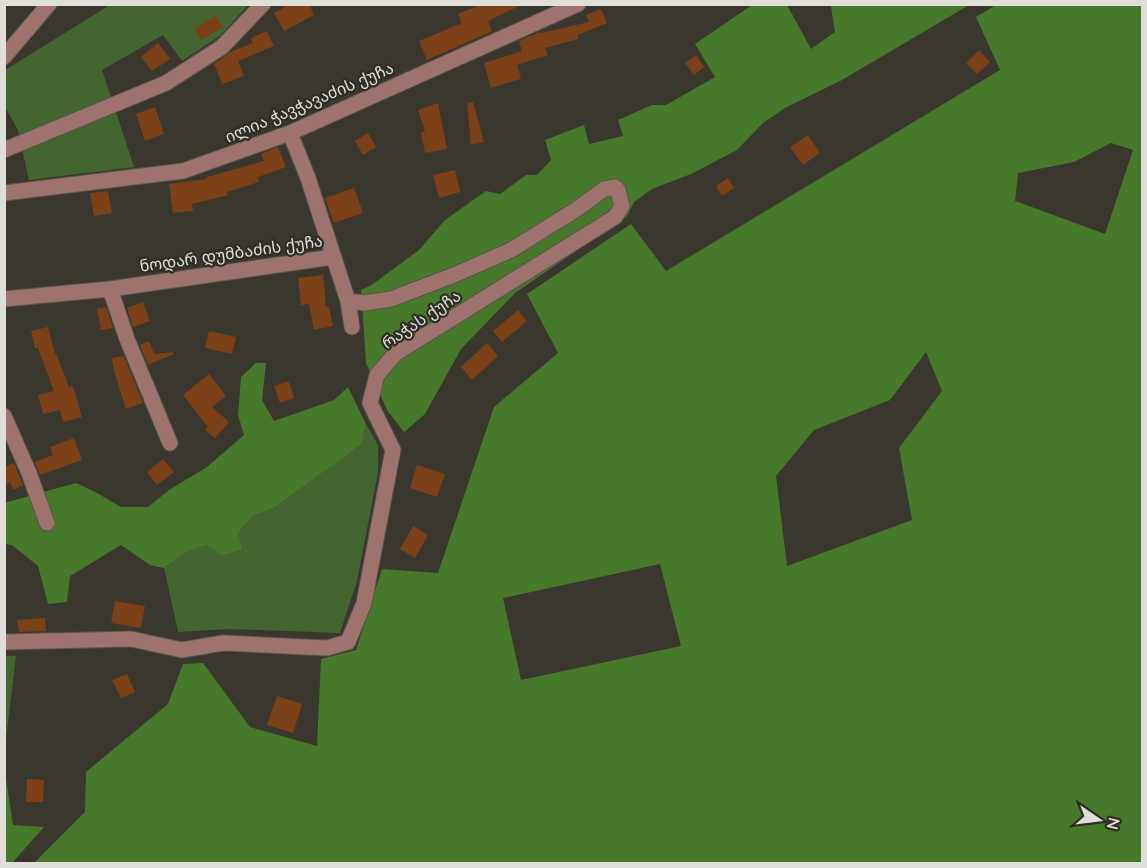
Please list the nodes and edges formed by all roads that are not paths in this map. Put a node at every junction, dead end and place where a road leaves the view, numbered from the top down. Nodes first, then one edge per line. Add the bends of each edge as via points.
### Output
1 (49, 4) edge
2 (263, 4) edge
3 (578, 4) edge
4 (4, 57) edge
5 (290, 133) junction
6 (4, 150) edge
7 (4, 193) edge
8 (333, 257) junction
9 (110, 289) junction
10 (4, 299) edge
11 (348, 301) junction
12 (352, 327) dead end
13 (4, 416) edge
14 (170, 443) dead end
15 (47, 523) dead end
16 (4, 642) edge

1 - 4 street
2 - 6 street via 222,47 166,83
3 - 5 street, ილია ჭავჭავაძის ქუჩა
5 - 7 street, ილია ჭავჭავაძის ქუჩა via 183,171
5 - 8 street, ნოდარ დუმბაძის ქუჩა
8 - 9 street, ნოდარ დუმბაძის ქუჩა
8 - 11 street
9 - 10 street, ნოდარ დუმბაძის ქუჩა
9 - 14 street
11 - 12 street
11 - 16 street, რაჭას ქუჩა via 364,303 391,298 454,275 511,250 604,189 618,190 622,206 615,217 395,354 377,375 370,403 393,450 364,603 348,642 327,648 223,644 182,650 131,639
13 - 15 street

